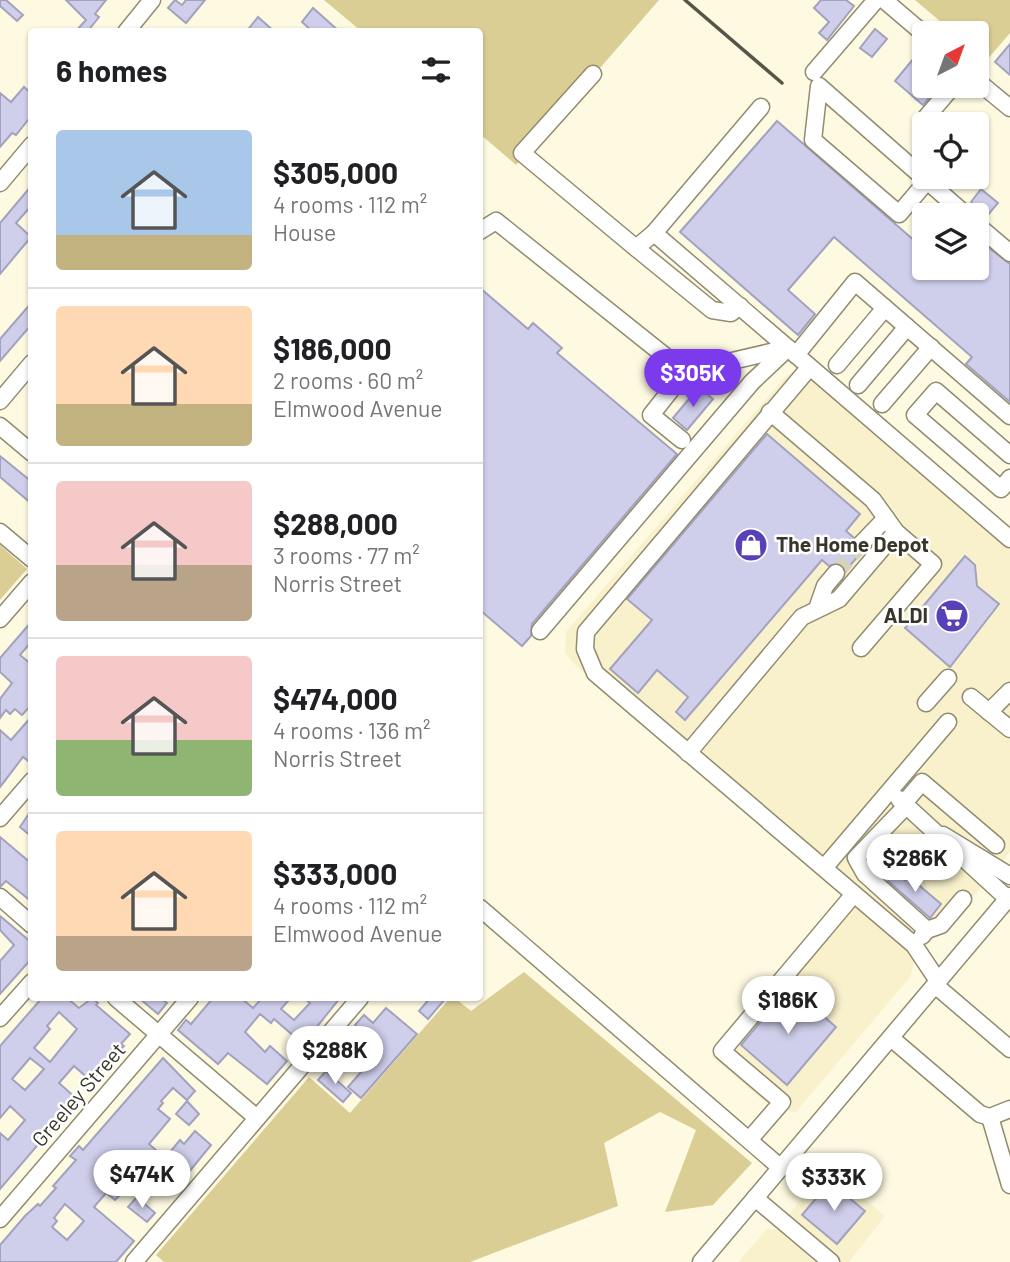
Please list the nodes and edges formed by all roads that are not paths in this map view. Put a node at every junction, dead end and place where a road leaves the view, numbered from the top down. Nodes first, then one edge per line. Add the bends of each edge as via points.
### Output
1 (152, 0) edge
2 (876, 0) edge
3 (884, 0) edge
4 (912, 24) edge
5 (129, 28) edge
6 (814, 72) dead end
7 (593, 74) dead end
8 (989, 91) edge
9 (943, 98) edge
10 (761, 107) dead end
11 (1010, 108) edge
12 (931, 112) edge
13 (28, 150) edge
14 (927, 181) joint
15 (0, 183) edge
16 (936, 189) edge
17 (952, 203) edge
18 (483, 229) edge
19 (654, 233) junction
20 (989, 235) edge
21 (636, 248) junction
22 (1010, 253) edge
23 (740, 306) junction
24 (885, 308) junction
25 (907, 327) junction
26 (931, 348) junction
27 (792, 352) junction
28 (837, 365) dead end
29 (28, 368) edge
30 (808, 368) junction
31 (955, 369) junction
32 (685, 372) junction
33 (858, 385) dead end
34 (936, 391) junction
35 (0, 401) edge
36 (882, 404) dead end
37 (770, 412) junction
38 (1010, 415) edge
39 (0, 426) edge
40 (682, 440) dead end
41 (28, 450) edge
42 (1010, 455) edge
43 (1007, 487) edge
44 (886, 518) junction
45 (0, 532) edge
46 (896, 532) junction
47 (1010, 539) edge
48 (861, 544) tunnel mouth
49 (28, 556) edge
50 (836, 573) tunnel mouth
51 (28, 587) edge
52 (817, 609) junction
53 (0, 619) edge
54 (540, 631) dead end
55 (861, 648) dead end
56 (948, 678) dead end
57 (1010, 691) edge
58 (971, 697) dead end
59 (926, 704) dead end
60 (989, 712) junction
61 (948, 722) dead end
62 (1010, 729) edge
63 (688, 752) junction
64 (28, 786) edge
65 (890, 791) junction
66 (906, 804) junction
67 (0, 818) edge
68 (938, 832) junction
69 (996, 845) dead end
70 (824, 868) junction
71 (1010, 876) edge
72 (854, 894) junction
73 (0, 897) edge
74 (1009, 898) edge
75 (963, 899) dead end
76 (483, 911) edge
77 (28, 922) edge
78 (927, 930) junction
79 (915, 945) junction
80 (937, 983) junction
81 (28, 986) edge
82 (120, 1001) edge
83 (187, 1001) edge
84 (357, 1001) edge
85 (0, 1018) edge
86 (159, 1034) junction
87 (891, 1038) junction
88 (1010, 1049) edge
89 (1010, 1109) edge
90 (990, 1117) junction
91 (257, 1118) junction
92 (749, 1140) junction
93 (781, 1168) junction
94 (1010, 1185) edge
95 (755, 1198) junction
96 (0, 1219) edge
97 (134, 1262) edge
98 (701, 1262) edge
99 (831, 1262) edge

1 - 5 street
2 - 6 street
3 - 4 street
7 - 21 street via 522,153
8 - 11 street
9 - 12 street
10 - 19 street
13 - 15 street
14 - 14 street via 917,172 819,86 813,140 899,214
16 - 17 street
18 - 32 street via 496,221
19 - 21 street
19 - 23 street
20 - 22 street
21 - 23 street via 712,310 731,313
23 - 27 street
24 - 25 street
24 - 27 street via 855,282
24 - 28 street
25 - 26 street
25 - 33 street
26 - 31 street
26 - 36 street
27 - 30 street
27 - 32 street
27 - 54 street via 752,382
29 - 35 street
30 - 37 street
30 - 47 street
31 - 34 street
31 - 38 street
32 - 40 street via 651,415
34 - 42 street
34 - 43 street via 915,415
37 - 44 street via 873,500
37 - 63 street via 586,632 585,649 595,673
39 - 41 street
44 - 46 street
44 - 48 street
45 - 49 street
46 - 52 street via 839,599
46 - 55 street via 933,564
50 - 52 street
51 - 53 street
52 - 63 street via 802,617
56 - 59 street
57 - 60 street
58 - 60 street
60 - 62 street
61 - 65 street
63 - 70 street
64 - 67 street
65 - 66 street
65 - 70 street
66 - 68 street
66 - 69 street via 922,782
66 - 78 street via 856,858
68 - 71 street
68 - 74 street
70 - 72 street
72 - 79 street
72 - 92 street via 722,1051 782,1102
73 - 77 street
74 - 80 street
75 - 78 street via 941,925
76 - 92 street
78 - 79 street
79 - 80 street
80 - 87 street
80 - 88 street
81 - 85 street
82 - 86 street
83 - 86 street, Greeley Street
84 - 91 street
86 - 91 street
86 - 96 street, Greeley Street
87 - 90 street via 980,1114
87 - 93 street
89 - 90 street
90 - 94 street
91 - 97 street
92 - 93 street
93 - 95 street
95 - 98 street
95 - 99 street

